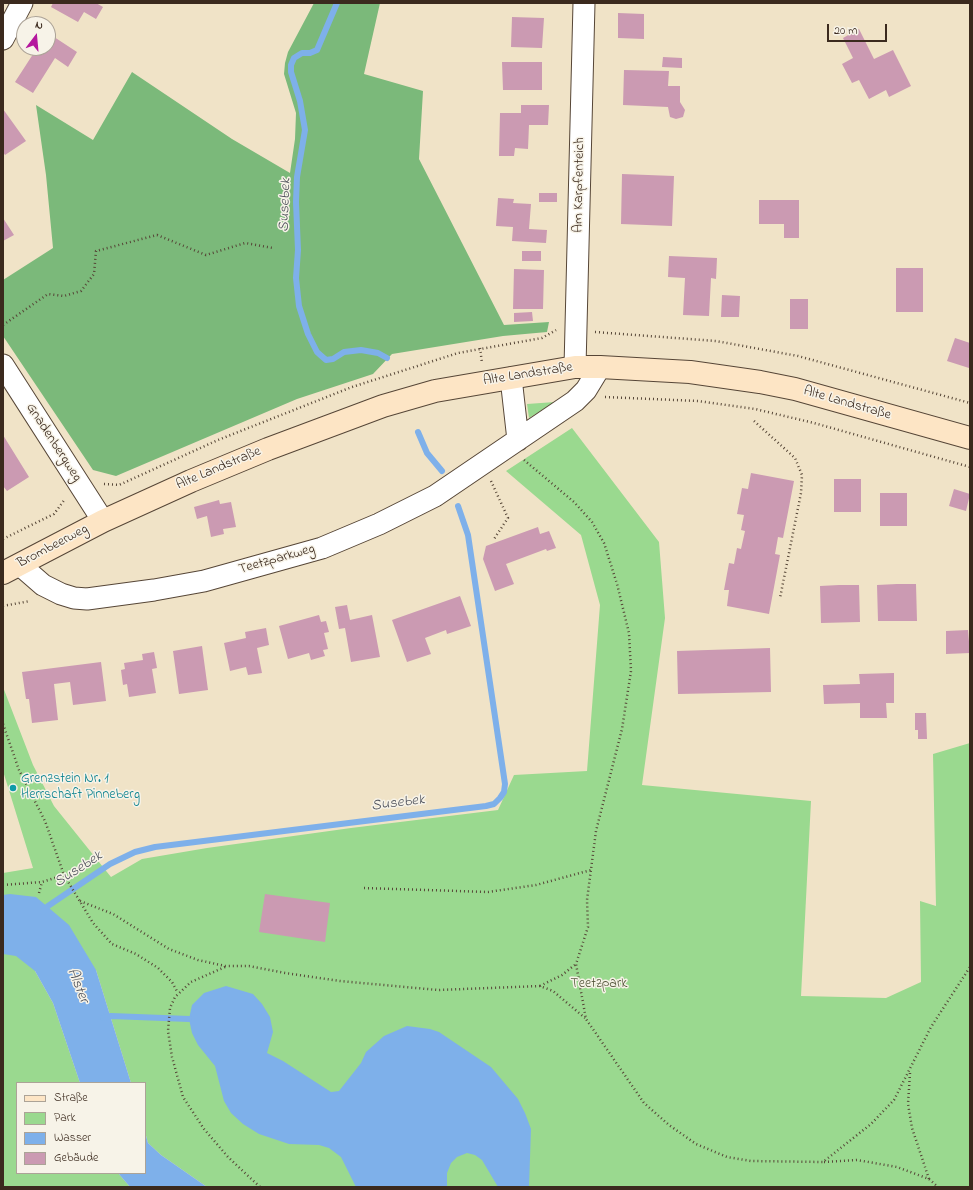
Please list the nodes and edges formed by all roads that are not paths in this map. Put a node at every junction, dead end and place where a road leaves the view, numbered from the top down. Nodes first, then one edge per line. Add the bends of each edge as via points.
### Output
1 (22, 3) edge
2 (584, 3) edge
3 (3, 39) edge
4 (3, 365) edge
5 (575, 367) junction
6 (600, 367) junction
7 (511, 378) junction
8 (970, 438) edge
9 (513, 444) junction
10 (103, 521) junction
11 (11, 569) edge

1 - 3 street
2 - 5 street, Am Karpfenteich
4 - 10 street, Gnadenbergweg
5 - 6 main road, Alte Landstraße
5 - 7 main road, Alte Landstraße
6 - 8 main road, Alte Landstraße via 690,372 760,382
6 - 9 street, Teetzparkweg via 586,390 575,401
7 - 9 street
7 - 10 main road, Alte Landstraße via 435,391 383,406 268,449
9 - 11 street, Teetzparkweg via 435,496 379,524 322,548 204,581 87,599 61,594
10 - 11 main road, Brombeerweg

